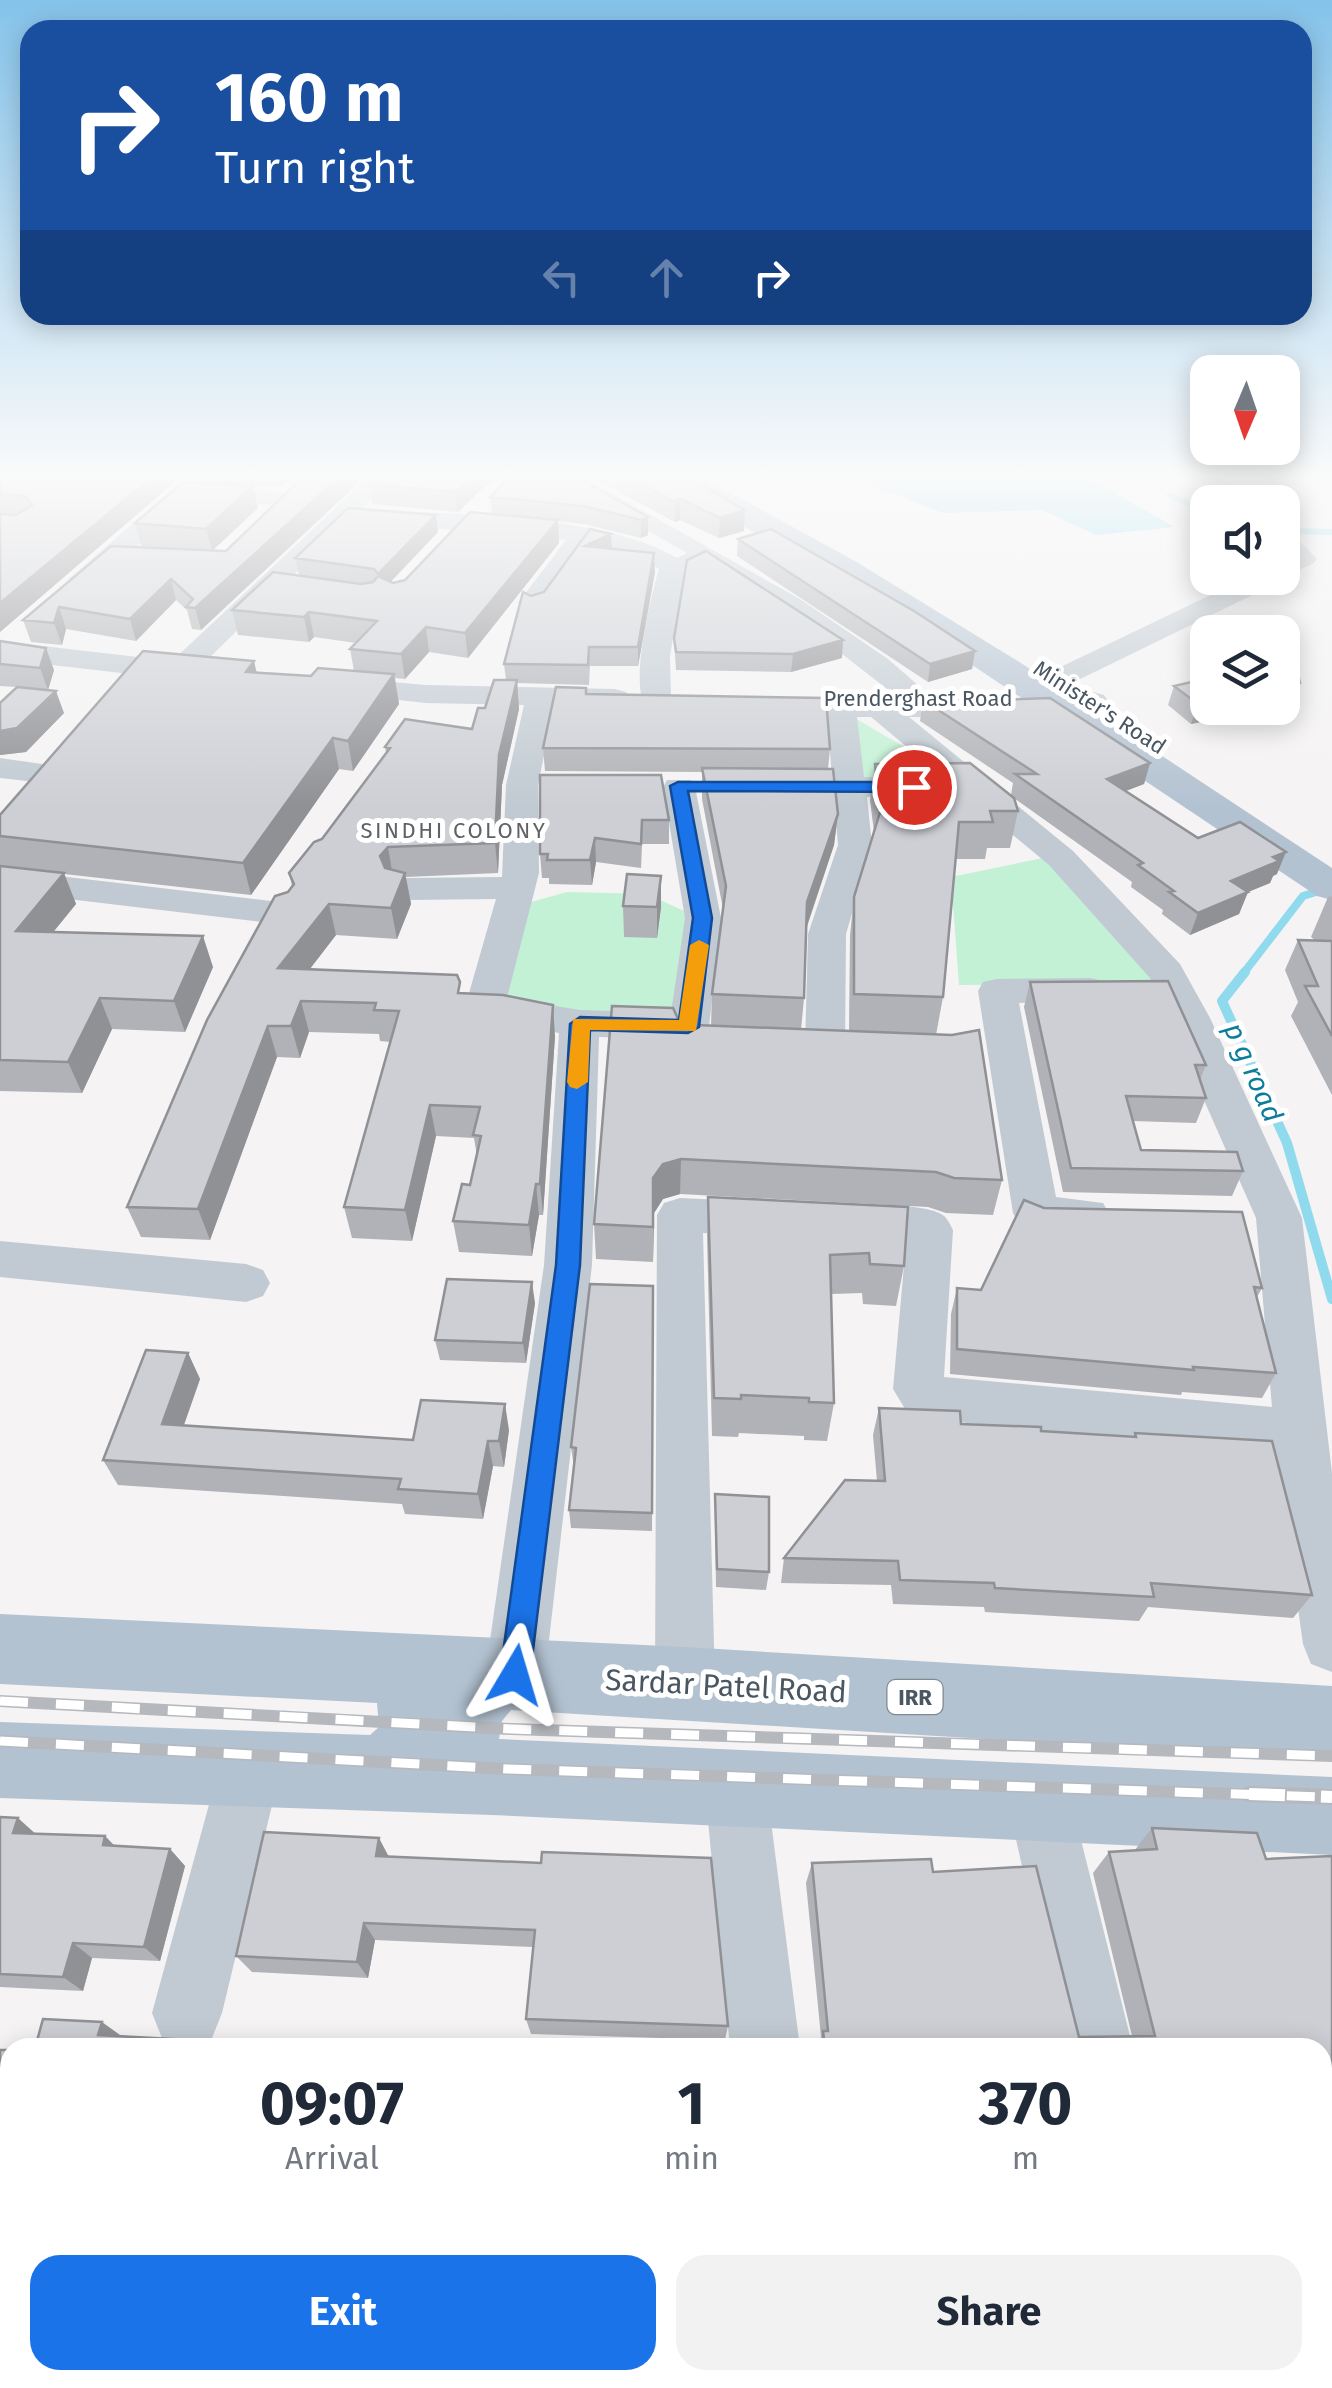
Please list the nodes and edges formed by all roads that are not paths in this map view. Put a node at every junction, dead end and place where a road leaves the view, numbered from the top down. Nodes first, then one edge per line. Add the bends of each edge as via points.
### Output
1 (79, 584) edge
2 (266, 584) edge
3 (277, 584) edge
4 (546, 584) edge
5 (670, 584) edge
6 (757, 584) edge
7 (878, 584) edge
8 (912, 584) edge
9 (300, 588) edge
10 (1237, 595) edge
11 (532, 603) edge
12 (55, 604) edge
13 (10, 637) edge
14 (138, 666) junction
15 (179, 671) junction
16 (216, 674) edge
17 (310, 683) edge
18 (114, 692) edge
19 (426, 694) junction
20 (1068, 695) junction
21 (542, 697) junction
22 (879, 705) junction
23 (406, 724) edge
24 (68, 746) edge
25 (0, 768) edge
26 (45, 773) junction
27 (522, 785) junction
28 (562, 786) edge
29 (977, 786) junction
30 (851, 788) junction
31 (22, 799) edge
32 (1266, 829) junction
33 (1332, 856) edge
34 (0, 880) edge
35 (1332, 887) edge
36 (515, 888) junction
37 (407, 889) edge
38 (280, 913) edge
39 (1175, 989) junction
40 (580, 1024) junction
41 (824, 1048) edge
42 (1122, 1215) edge
43 (0, 1259) edge
44 (246, 1283) dead end
45 (1300, 1432) junction
46 (1332, 1644) edge
47 (0, 1649) edge
48 (398, 1670) junction
49 (506, 1675) junction
50 (685, 1683) junction
51 (1332, 1722) edge
52 (0, 1760) edge
53 (250, 1768) junction
54 (383, 1774) junction
55 (492, 1777) junction
56 (736, 1790) junction
57 (1040, 1804) junction
58 (1332, 1816) edge
59 (187, 2013) dead end
60 (764, 2038) edge
61 (1096, 2038) edge

1 - 12 street
2 - 15 street
3 - 9 street
4 - 11 street
5 - 21 street via 656,656 670,700
6 - 22 street via 883,669
7 - 20 main road, Minister's Road
8 - 20 main road, Minister's Road
10 - 20 street
13 - 14 street via 62,660
14 - 15 street
14 - 18 street
15 - 16 street
17 - 19 street
19 - 21 street
19 - 23 street
20 - 22 street, Prenderghast Road
20 - 32 main road, Minister's Road
21 - 27 street
22 - 22 street, Prenderghast Road via 732,704
22 - 29 street
22 - 30 street
24 - 26 street
25 - 26 street
26 - 31 street
27 - 28 street
27 - 36 street via 522,873
29 - 30 street
29 - 39 street via 1061,858
30 - 40 street via 693,787 703,918 688,1027
30 - 41 street via 855,845 827,934
32 - 33 main road, Minister's Road
32 - 35 main road, Minister's Road
34 - 38 street
36 - 37 street
36 - 40 street via 486,1007
39 - 42 street via 996,990 1036,1213
39 - 45 street via 1291,1312
40 - 49 street via 568,1265
43 - 44 street
45 - 46 street
45 - 50 street via 924,1397 918,1389 928,1228 680,1216
47 - 48 main road, Sardar Patel Road / IRR
48 - 49 main road, Sardar Patel Road / IRR
48 - 54 main road via 418,1701 415,1746
49 - 50 main road, Sardar Patel Road / IRR
49 - 55 main road via 480,1686 468,1704 459,1750
50 - 51 main road, Sardar Patel Road / IRR
52 - 53 main road
53 - 54 main road
53 - 59 street
54 - 55 main road
55 - 56 main road
56 - 57 main road
56 - 60 street
57 - 58 main road
57 - 61 street

